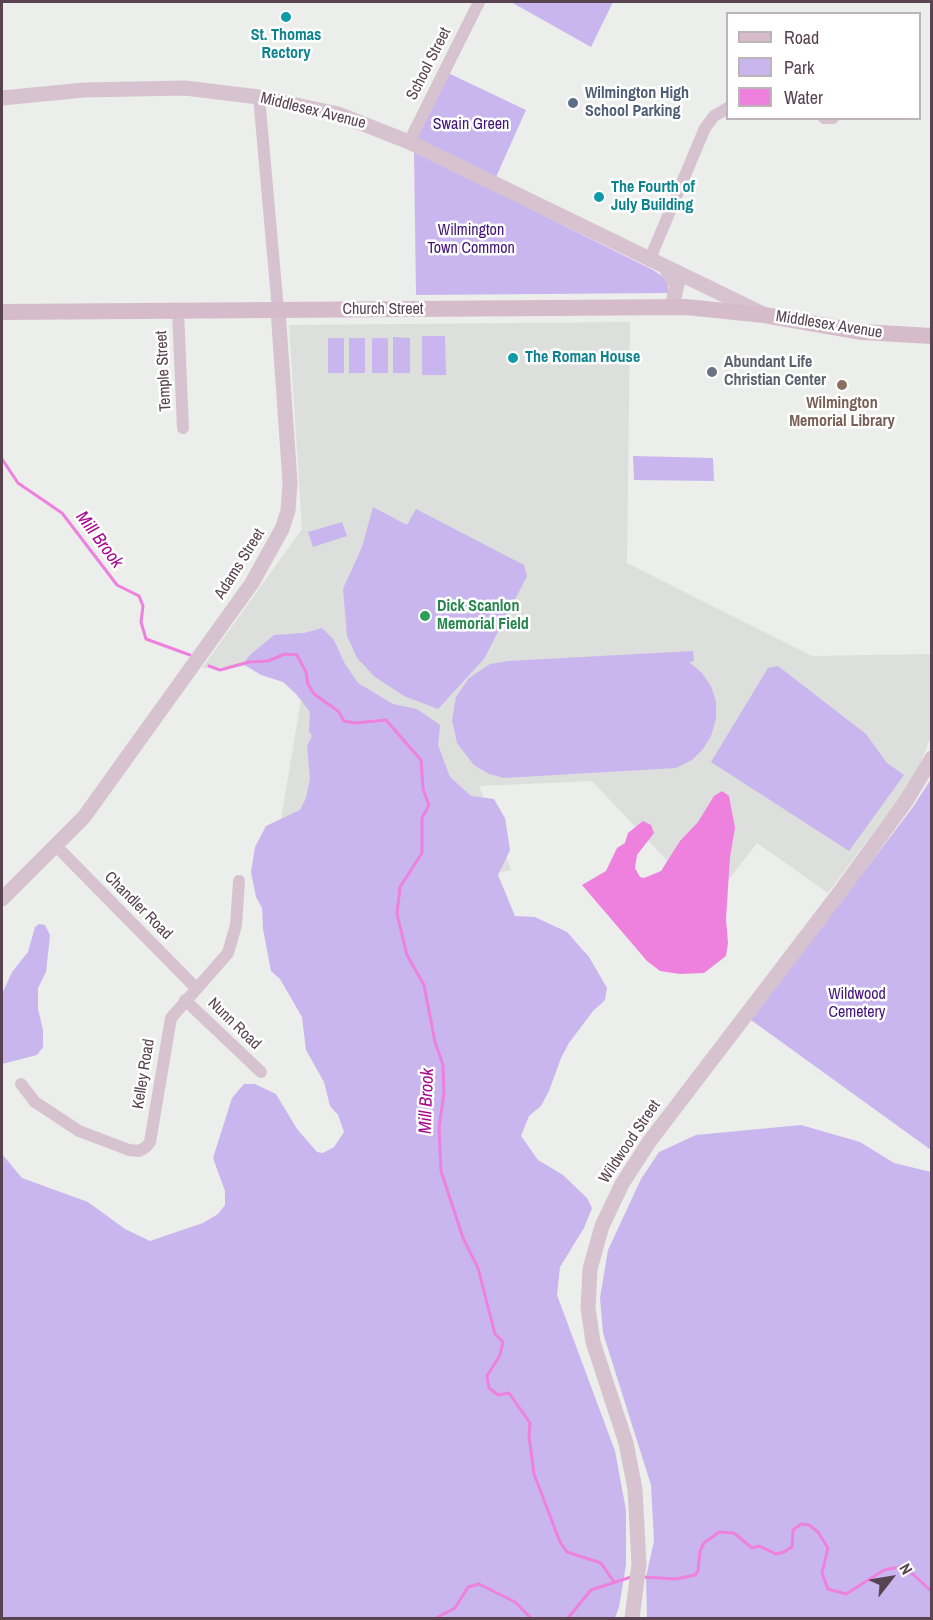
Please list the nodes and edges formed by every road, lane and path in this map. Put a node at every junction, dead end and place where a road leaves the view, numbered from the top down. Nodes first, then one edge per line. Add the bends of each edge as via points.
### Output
1 (479, 2) edge
2 (259, 97) junction
3 (2, 98) edge
4 (726, 109) edge
5 (409, 142) junction
6 (648, 261) junction
7 (665, 268) junction
8 (672, 306) junction
9 (278, 310) junction
10 (178, 311) junction
11 (2, 312) edge
12 (764, 315) junction
13 (932, 336) edge
14 (183, 428) dead end
15 (932, 759) edge
16 (57, 847) junction
17 (239, 881) dead end
18 (2, 899) edge
19 (196, 988) junction
20 (185, 999) junction
21 (261, 1072) dead end
22 (21, 1084) dead end
23 (632, 1618) edge

1 - 5 street, School Street
2 - 3 street, Middlesex Avenue via 155,88
2 - 5 street, Middlesex Avenue via 349,117
2 - 9 street, Adams Street
4 - 6 street via 705,128
5 - 6 street, Middlesex Avenue
6 - 7 street, Middlesex Avenue
7 - 8 street via 677,285
7 - 12 street, Middlesex Avenue
8 - 9 main road, Church Street
8 - 12 main road, Church Street
9 - 10 main road, Church Street
9 - 16 street, Adams Street via 290,482 282,529 246,593 84,817
10 - 11 main road, Church Street
10 - 14 street, Temple Street
12 - 13 main road, Middlesex Avenue via 845,330
15 - 23 street, Wildwood Street via 843,888 649,1142 622,1184 602,1226 590,1269 588,1308 597,1355 632,1471 639,1564
16 - 18 street, Adams Street
16 - 19 street, Chandler Road
17 - 19 street, Kelley Road via 236,925 228,953
19 - 20 street, Kelley Road
20 - 21 street, Nunn Road
20 - 22 street, Kelley Road via 170,1022 150,1142 142,1150 129,1150 69,1126 34,1102

